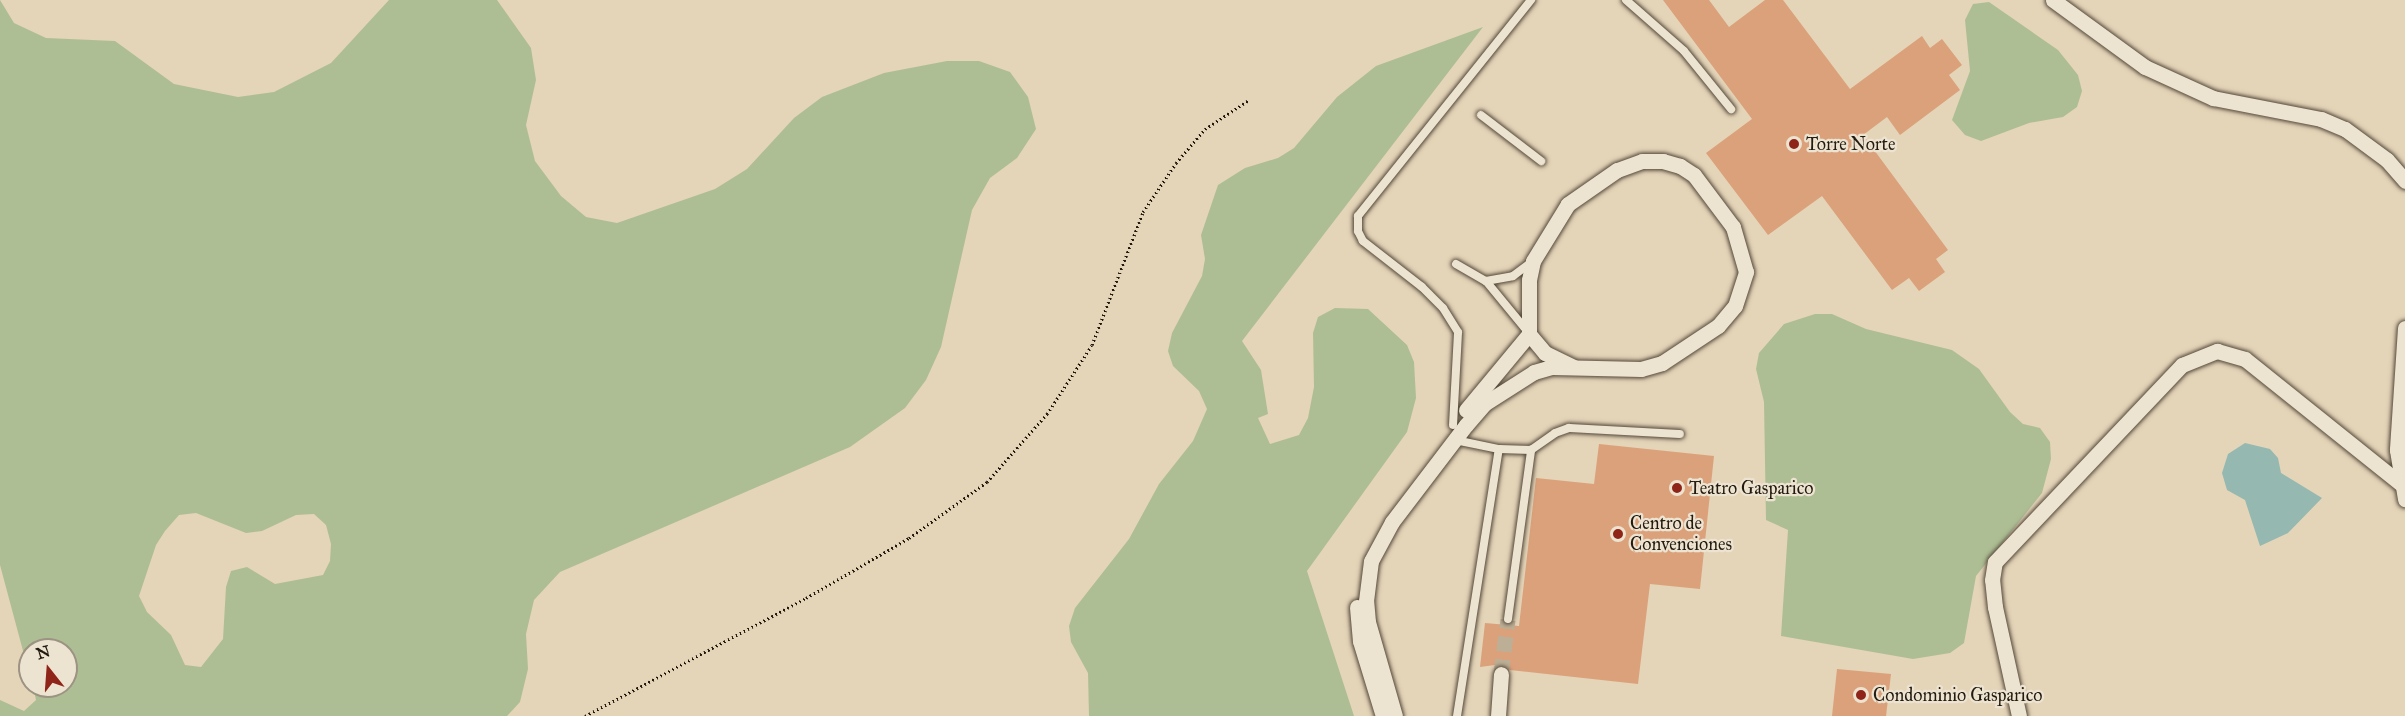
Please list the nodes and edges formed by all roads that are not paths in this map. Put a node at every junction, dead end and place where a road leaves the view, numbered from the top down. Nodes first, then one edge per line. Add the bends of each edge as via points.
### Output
1 (1531, 0) edge
2 (1626, 0) edge
3 (2053, 0) edge
4 (1731, 109) dead end
5 (1481, 115) dead end
6 (1541, 161) dead end
7 (2405, 181) edge
8 (1533, 261) junction
9 (1455, 264) dead end
10 (1486, 281) junction
11 (2405, 328) edge
12 (1529, 334) junction
13 (1574, 367) junction
14 (1451, 434) junction
15 (1680, 434) dead end
16 (1499, 449) junction
17 (1531, 450) junction
18 (2403, 491) edge
19 (1508, 619) tunnel mouth
20 (1501, 674) tunnel mouth
21 (1383, 716) edge
22 (1395, 716) edge
23 (1457, 716) edge
24 (1498, 716) edge
25 (2019, 716) edge

1 - 14 lane via 1358,216 1363,241 1436,301 1458,332
2 - 4 lane via 1684,51
3 - 7 street via 2145,67 2213,98 2321,119 2345,129 2387,160
5 - 6 lane
8 - 10 lane via 1513,276
8 - 12 street
8 - 13 street via 1568,204 1617,170 1642,161 1663,161 1694,176 1733,227 1746,272 1735,306 1718,326 1662,363 1641,369
9 - 10 lane
10 - 12 lane
11 - 18 street via 2397,450
12 - 13 street via 1545,353
12 - 14 street
13 - 14 street via 1543,369 1512,385
14 - 16 lane
14 - 21 street via 1370,540 1358,576 1360,641
14 - 22 street via 1392,522 1371,561 1365,601 1368,622
15 - 17 lane via 1569,428
16 - 17 lane
16 - 23 lane
17 - 19 lane
18 - 25 street via 2245,359 2217,351 2182,365 1995,562 1995,606
20 - 24 street

